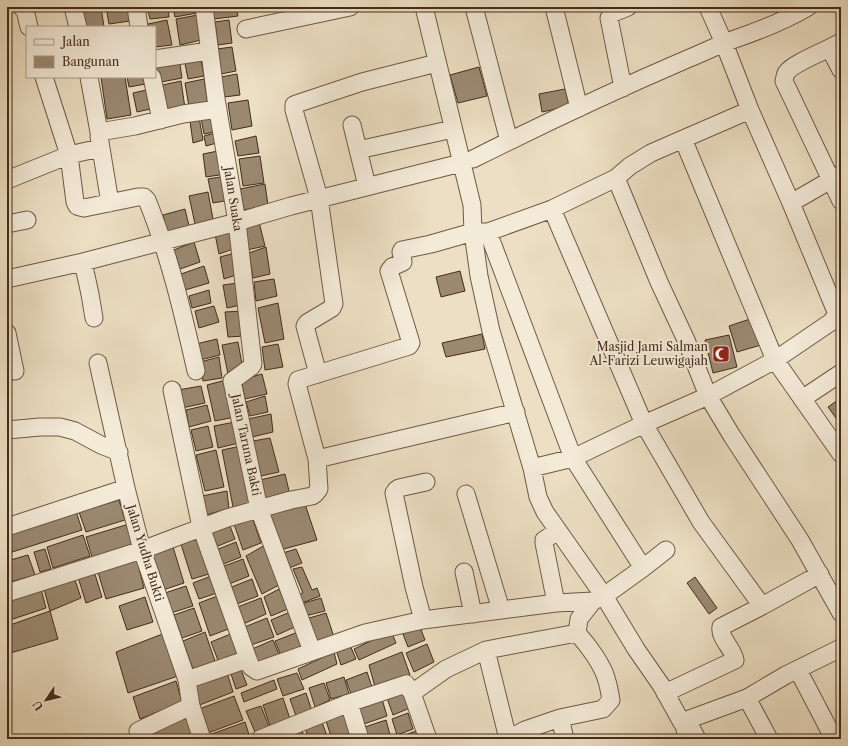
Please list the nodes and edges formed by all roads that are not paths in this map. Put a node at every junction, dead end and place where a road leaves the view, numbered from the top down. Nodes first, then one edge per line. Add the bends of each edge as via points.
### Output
1 (14, 7) edge
2 (21, 7) edge
3 (74, 7) edge
4 (136, 7) edge
5 (204, 7) edge
6 (350, 7) edge
7 (424, 7) edge
8 (474, 7) edge
9 (554, 7) edge
10 (628, 7) edge
11 (708, 7) edge
12 (808, 7) edge
13 (7, 8) edge
14 (791, 12) edge
15 (29, 26) edge
16 (78, 26) edge
17 (139, 26) edge
18 (246, 29) dead end
19 (724, 43) junction
20 (836, 45) edge
21 (209, 51) junction
22 (156, 59) edge
23 (437, 63) junction
24 (841, 70) edge
25 (44, 78) edge
26 (89, 78) edge
27 (152, 78) edge
28 (623, 88) junction
29 (218, 108) junction
30 (579, 108) junction
31 (750, 110) junction
32 (161, 120) junction
33 (352, 126) dead end
34 (453, 129) junction
35 (99, 140) junction
36 (683, 140) junction
37 (508, 141) junction
38 (358, 150) junction
39 (69, 155) junction
40 (467, 161) junction
41 (836, 176) edge
42 (616, 178) junction
43 (7, 180) edge
44 (367, 186) junction
45 (319, 198) junction
46 (841, 201) edge
47 (110, 203) junction
48 (791, 203) junction
49 (552, 209) junction
50 (27, 220) dead end
51 (237, 222) junction
52 (7, 224) edge
53 (481, 232) junction
54 (162, 241) junction
55 (83, 262) junction
56 (7, 279) edge
57 (94, 318) dead end
58 (7, 333) edge
59 (775, 360) junction
60 (98, 363) dead end
61 (15, 371) dead end
62 (196, 371) dead end
63 (841, 373) edge
64 (318, 374) junction
65 (232, 381) joint
66 (172, 390) dead end
67 (708, 396) junction
68 (802, 399) junction
69 (516, 412) junction
70 (644, 424) junction
71 (7, 430) edge
72 (119, 452) junction
73 (841, 454) edge
74 (573, 458) junction
75 (317, 459) junction
76 (532, 468) junction
77 (426, 482) dead end
78 (126, 488) junction
79 (466, 494) dead end
80 (259, 509) junction
81 (7, 527) edge
82 (201, 527) junction
83 (558, 531) junction
84 (142, 550) junction
85 (666, 550) dead end
86 (643, 568) junction
87 (464, 572) dead end
88 (820, 574) junction
89 (7, 594) edge
90 (598, 598) junction
91 (556, 603) junction
92 (762, 606) junction
93 (501, 610) junction
94 (841, 613) edge
95 (473, 614) junction
96 (423, 620) junction
97 (577, 633) junction
98 (841, 648) edge
99 (486, 650) junction
100 (312, 651) junction
101 (248, 659) junction
102 (798, 670) junction
103 (187, 680) junction
104 (412, 692) junction
105 (665, 693) junction
106 (747, 698) junction
107 (349, 703) junction
108 (191, 706) junction
109 (560, 718) junction
110 (684, 727) edge
111 (138, 730) dead end
112 (202, 739) edge
113 (260, 739) edge
114 (360, 739) edge
115 (428, 739) edge
116 (509, 739) edge
117 (565, 739) edge
118 (697, 739) edge
119 (769, 739) edge
120 (834, 739) edge

1 - 13 street
2 - 15 street via 25,10
3 - 16 street
4 - 17 street
5 - 21 street, Jalan Suaka
6 - 18 street
7 - 23 street
8 - 37 street
9 - 30 street
10 - 28 street via 613,13 609,18
11 - 19 street
12 - 14 street
14 - 19 street via 762,30
19 - 28 street
19 - 31 street
20 - 24 street
20 - 41 street via 793,66 786,72 784,81
21 - 22 street
21 - 29 street, Jalan Suaka
23 - 34 street
23 - 45 street via 362,82 294,105
25 - 39 street
26 - 35 street
27 - 32 street
28 - 30 street
29 - 32 street
29 - 51 street, Jalan Suaka
30 - 37 street
31 - 36 street
31 - 48 street
32 - 35 street via 135,126
33 - 38 street
34 - 38 street
34 - 40 street
35 - 39 street
35 - 47 street
36 - 42 street via 639,160
36 - 59 street
37 - 40 street
38 - 44 street
39 - 43 street
39 - 47 street via 77,206 84,208
40 - 44 street
40 - 53 street via 472,205
41 - 46 street
41 - 48 street
42 - 49 street
42 - 67 street
44 - 45 street
45 - 51 street
45 - 64 street via 334,304 305,326
47 - 54 street via 144,197 150,206
48 - 59 street via 836,314 831,322
49 - 53 street
49 - 70 street
50 - 52 street
51 - 54 street
51 - 65 street, Jalan Suaka via 253,364
53 - 64 street via 403,249 403,262 390,269 411,342 409,346
53 - 69 street via 479,276 491,331
53 - 74 street
54 - 55 street
54 - 62 street
55 - 56 street
55 - 57 street
58 - 61 street
59 - 67 street
59 - 68 street
60 - 72 street, Jalan Yudha Bukti
63 - 68 street
64 - 75 street via 301,378 297,384
65 - 80 street, Jalan Taruna Bakti
66 - 82 street
67 - 70 street
67 - 88 street
68 - 73 street
69 - 75 street
69 - 76 street
70 - 74 street
70 - 92 street via 701,522
71 - 72 street via 60,427 75,431
72 - 78 street, Jalan Yudha Bukti
74 - 76 street
74 - 86 street
75 - 80 street via 319,489 315,494
76 - 83 street via 538,497
77 - 96 street via 399,488 394,493
78 - 81 street
78 - 84 street, Jalan Yudha Bukti
79 - 93 street
80 - 82 street
80 - 100 street, Jalan Taruna Bakti
82 - 84 street
82 - 101 street
83 - 90 street via 571,548
83 - 91 street via 544,540
84 - 89 street
84 - 103 street, Jalan Yudha Bukti
85 - 86 street
86 - 90 street
87 - 95 street
88 - 92 street
88 - 94 street
90 - 91 street
90 - 97 street via 580,619
90 - 105 street
91 - 93 street
92 - 105 street via 721,627 735,660
93 - 95 street
95 - 96 street
96 - 100 street via 365,633
97 - 99 street
97 - 109 street via 603,671 611,700 603,709
98 - 102 street
99 - 104 street via 446,669
99 - 116 street
100 - 101 street via 257,671 251,667
101 - 103 street
102 - 106 street
102 - 120 street
103 - 108 street, Jalan Yudha Bukti
104 - 107 street via 406,684
104 - 115 street
105 - 110 street
106 - 110 street
106 - 119 street
107 - 113 street
107 - 114 street
108 - 111 street
108 - 112 street, Jalan Yudha Bukti
109 - 116 street via 525,730
109 - 117 street
110 - 118 street

